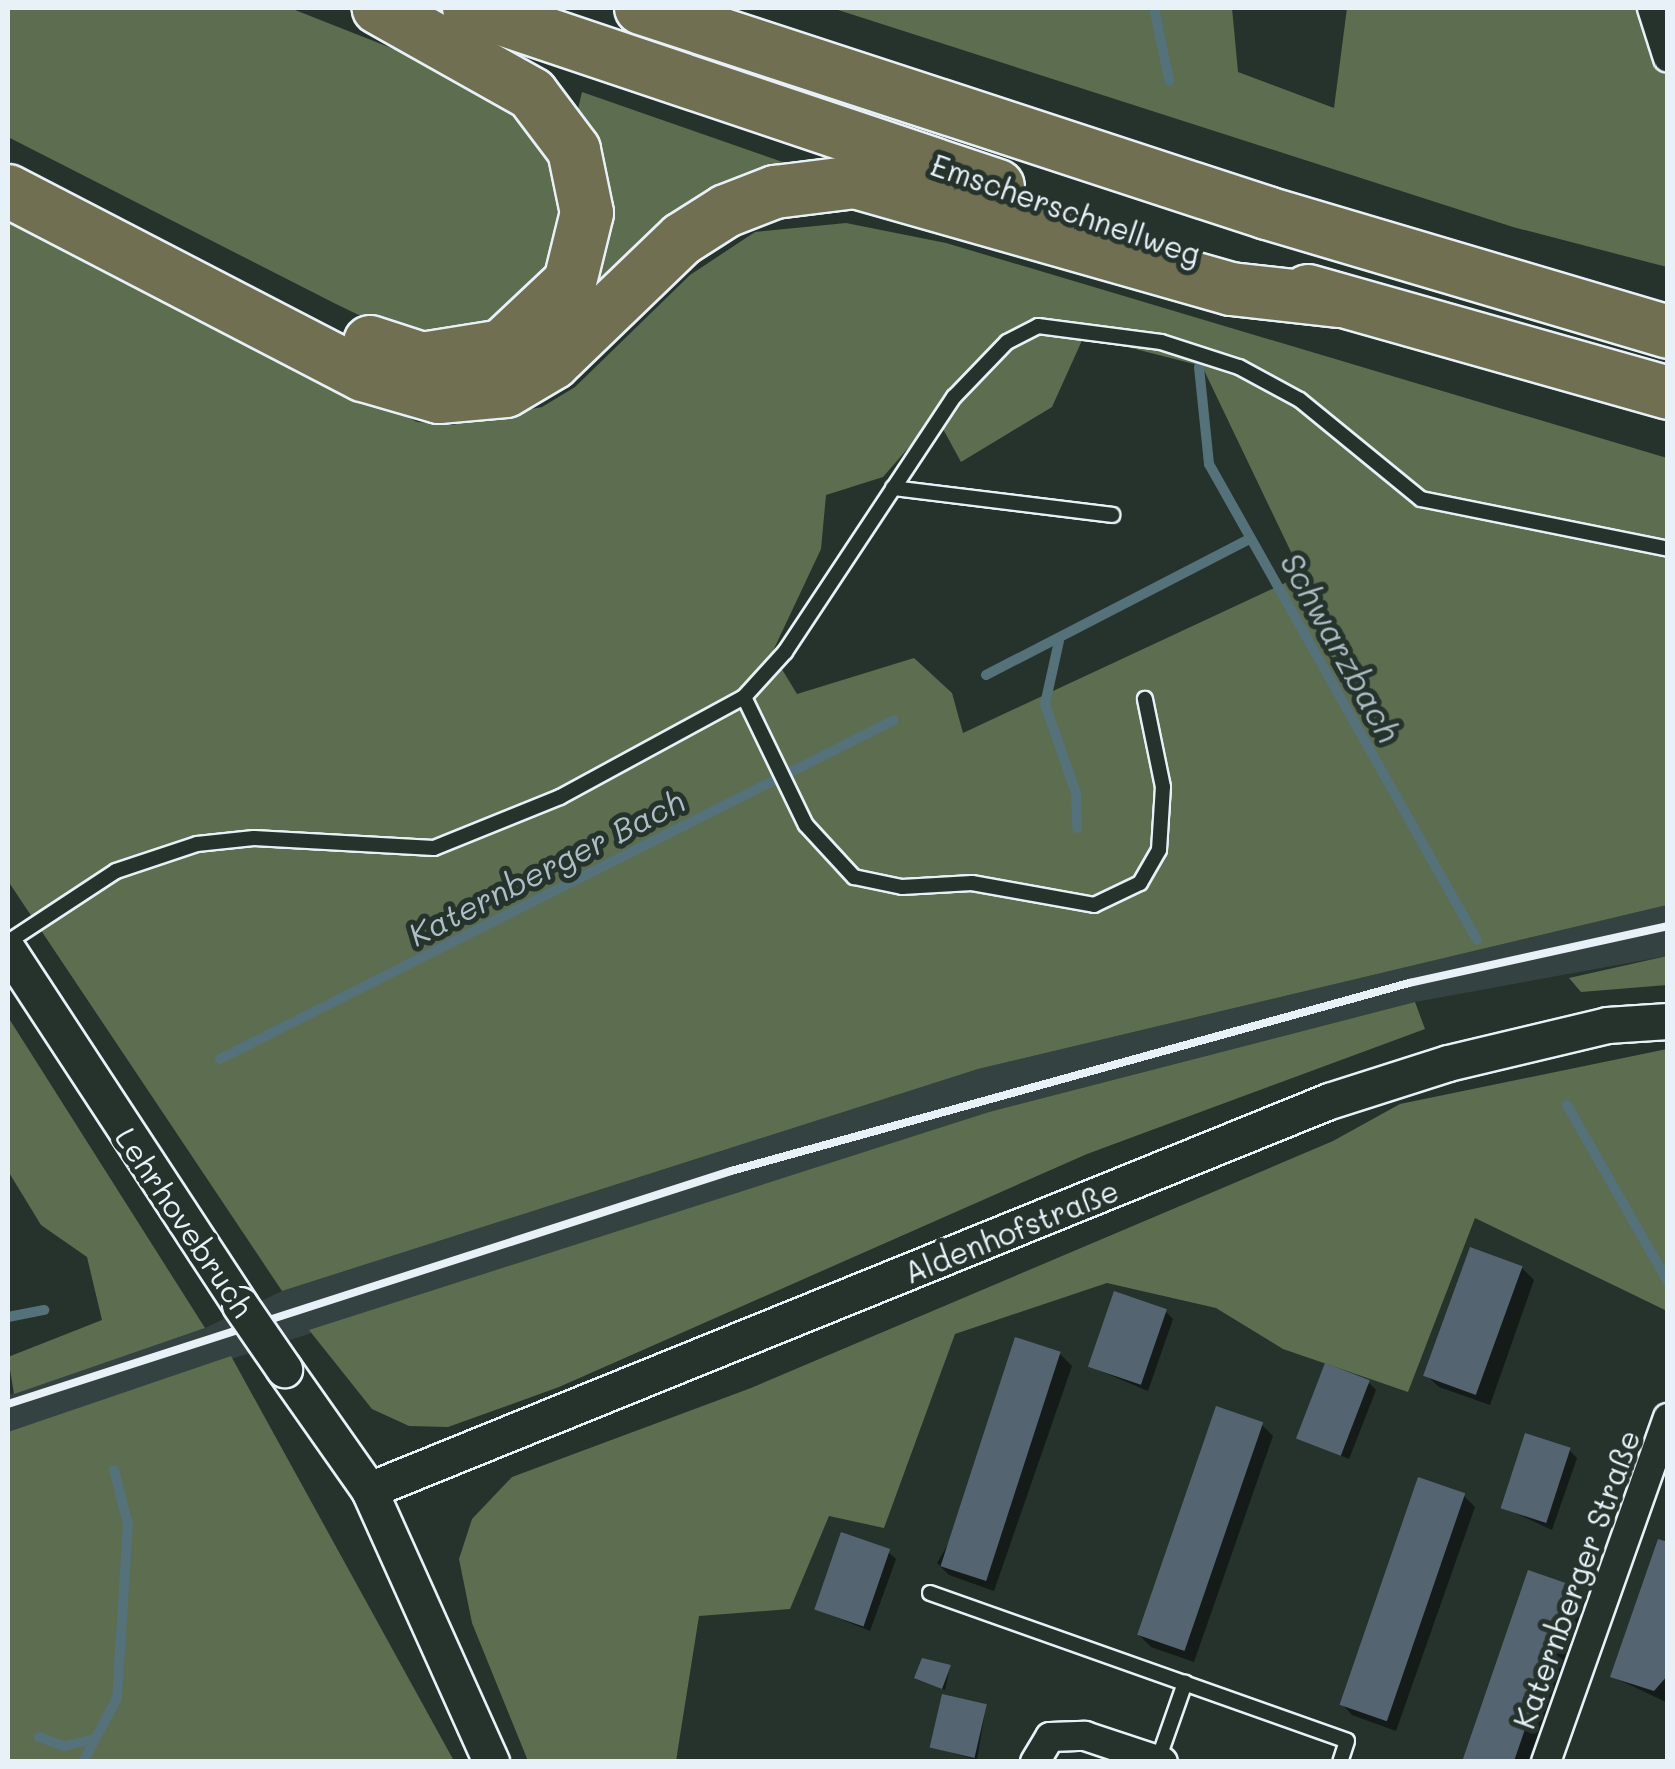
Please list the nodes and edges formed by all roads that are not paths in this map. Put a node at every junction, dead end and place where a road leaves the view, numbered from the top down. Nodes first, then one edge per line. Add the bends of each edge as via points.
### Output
1 (378, 8) edge
2 (469, 8) edge
3 (641, 8) edge
4 (1652, 8) edge
5 (1668, 58) edge
6 (8, 155) edge
7 (8, 190) edge
8 (1340, 302) junction
9 (1668, 332) edge
10 (1668, 393) edge
11 (892, 488) junction
12 (1112, 515) dead end
13 (1668, 550) edge
14 (744, 697) junction
15 (1145, 698) dead end
16 (8, 942) edge
17 (8, 950) edge
18 (1668, 1021) edge
19 (1668, 1418) edge
20 (369, 1490) junction
21 (930, 1593) dead end
22 (1185, 1683) junction
23 (1160, 1761) edge
24 (490, 1762) edge
25 (1035, 1762) edge
26 (1340, 1762) edge
27 (1546, 1762) edge

1 - 6 highway via 532,94 574,150 586,212 570,282 502,346 422,359 386,348 307,316
2 - 8 highway, Emscherschnellweg
3 - 9 highway, Emscherschnellweg via 1266,214
4 - 5 street
7 - 8 highway via 363,374 439,397 506,391 553,363 682,239 726,210 775,192 855,182 1230,289
8 - 10 highway, Emscherschnellweg
11 - 12 lane
11 - 13 lane via 954,396 1007,342 1065,325 1190,349 1252,374 1300,400 1420,499
11 - 14 lane via 785,652
14 - 15 lane via 806,826 840,868 870,883 972,883 1114,901 1140,883 1159,850 1163,787
14 - 16 lane via 560,797 434,848 254,838 197,844 116,870
17 - 20 street, Lehrhovebruch, bridge
18 - 20 street, Aldenhofstraße via 1501,1050 1329,1102
19 - 27 street, Katernberger Straße
20 - 24 street, Lehrhovebruch
21 - 22 lane
22 - 23 lane
22 - 26 lane via 1347,1741
23 - 25 street via 1085,1736 1050,1737

